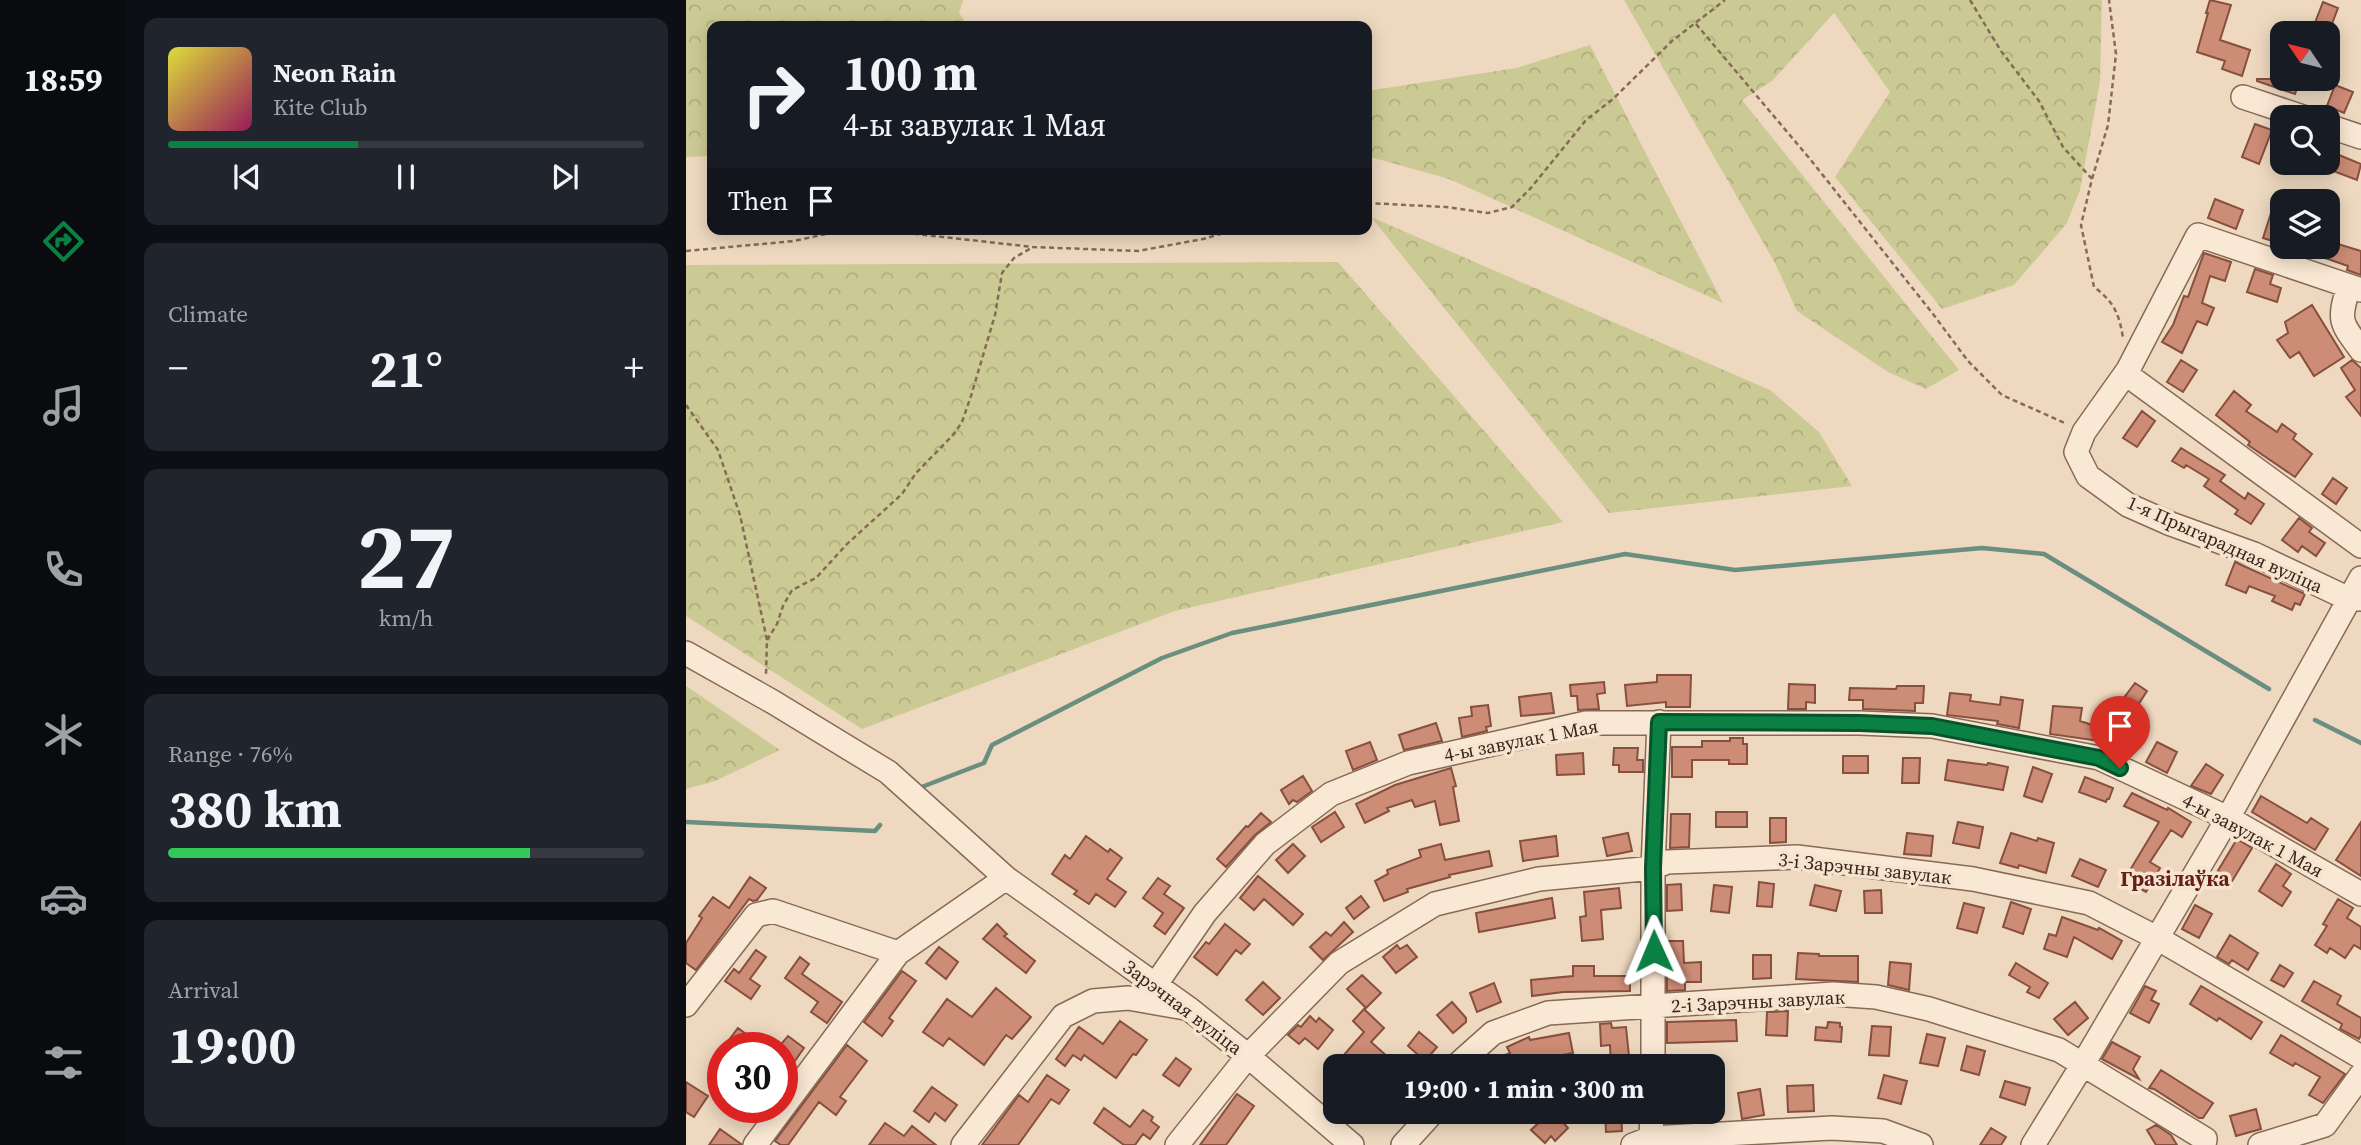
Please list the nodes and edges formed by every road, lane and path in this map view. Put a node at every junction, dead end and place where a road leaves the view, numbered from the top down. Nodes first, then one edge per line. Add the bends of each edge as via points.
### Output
1 (1725, 0) edge
2 (1970, 0) edge
3 (2109, 0) edge
4 (1696, 24) junction
5 (2243, 97) dead end
6 (2270, 106) edge
7 (2340, 129) edge
8 (2361, 137) edge
9 (2092, 179) junction
10 (1372, 203) edge
11 (821, 235) edge
12 (929, 235) edge
13 (1217, 235) edge
14 (1033, 247) junction
15 (686, 251) edge
16 (2355, 288) edge
17 (2361, 350) edge
18 (2127, 372) junction
19 (686, 405) edge
20 (2084, 432) junction
21 (2361, 546) edge
22 (2361, 578) edge
23 (2355, 599) edge
24 (767, 640) junction
25 (686, 653) edge
26 (773, 702) junction
27 (1659, 722) junction
28 (2228, 818) junction
29 (1653, 868) junction
30 (1006, 878) junction
31 (2361, 894) edge
32 (2157, 937) junction
33 (898, 953) junction
34 (1156, 984) junction
35 (686, 1005) edge
36 (1654, 1006) junction
37 (1188, 1008) junction
38 (1469, 1054) edge
39 (1653, 1054) edge
40 (1248, 1056) junction
41 (2361, 1058) edge
42 (2083, 1064) junction
43 (2361, 1075) edge
44 (1422, 1124) edge
45 (1648, 1124) edge
46 (1642, 1142) edge
47 (1346, 1143) edge
48 (755, 1145) edge
49 (963, 1145) edge
50 (1177, 1145) edge
51 (1403, 1145) edge
52 (1921, 1145) edge
53 (2033, 1145) edge
54 (2204, 1145) edge
55 (2260, 1145) edge

1 - 4 path
2 - 9 path via 2063,146
3 - 9 path via 2116,54 2108,125
4 - 10 path via 1586,120 1512,207 1488,213
4 - 20 path via 1818,169 1968,361 2002,395
5 - 6 street
7 - 8 street
9 - 18 path via 2081,225 2094,287 2109,298 2116,312
11 - 15 path
12 - 14 path
13 - 14 path via 1138,251
14 - 24 path via 1014,258 1002,273 971,396 954,435 816,579 792,590
16 - 17 street via 2342,307 2342,321
16 - 18 street via 2198,235
18 - 20 street
18 - 21 street
19 - 24 path via 718,450 727,476
20 - 23 street, 1-я Прыгарадная вуліца via 2076,452 2088,476 2128,505
22 - 23 street
23 - 28 street
24 - 26 path via 765,667
25 - 26 street, Зарэчная вуліца
26 - 30 street, Зарэчная вуліца via 888,772
27 - 28 street, 4-ы завулак 1 Мая via 1932,726 2099,758
27 - 29 street
27 - 34 street, 4-ы завулак 1 Мая via 1586,723 1408,763 1331,794 1265,844 1205,913
28 - 31 street, 4-ы завулак 1 Мая
28 - 32 street
29 - 32 street, 3-і Зарэчны завулак via 1667,862 1797,857 1973,879 2088,903
29 - 36 street
29 - 40 street, 3-і Зарэчны завулак via 1539,880 1435,904 1339,963
30 - 33 street
30 - 34 street, Зарэчная вуліца
32 - 41 street, 3-і Зарэчны завулак
32 - 42 street
33 - 35 street via 773,911 756,915
33 - 48 street
34 - 37 street, Зарэчная вуліца
36 - 38 street, 2-і Зарэчны завулак via 1548,1013 1493,1033
36 - 39 street
36 - 42 street, 2-і Зарэчны завулак via 1833,994 1876,997 2001,1030 2059,1050
37 - 40 street, Зарэчная вуліца
37 - 49 street via 1128,998 1093,1001 1063,1016
40 - 47 street, Зарэчная вуліца
40 - 50 street, 3-і Зарэчны завулак
42 - 53 street
42 - 54 street, 2-і Зарэчны завулак via 2194,1131 2205,1139
43 - 55 street via 2325,1125
44 - 51 street
45 - 46 street
46 - 52 street via 1832,1128 1883,1131

